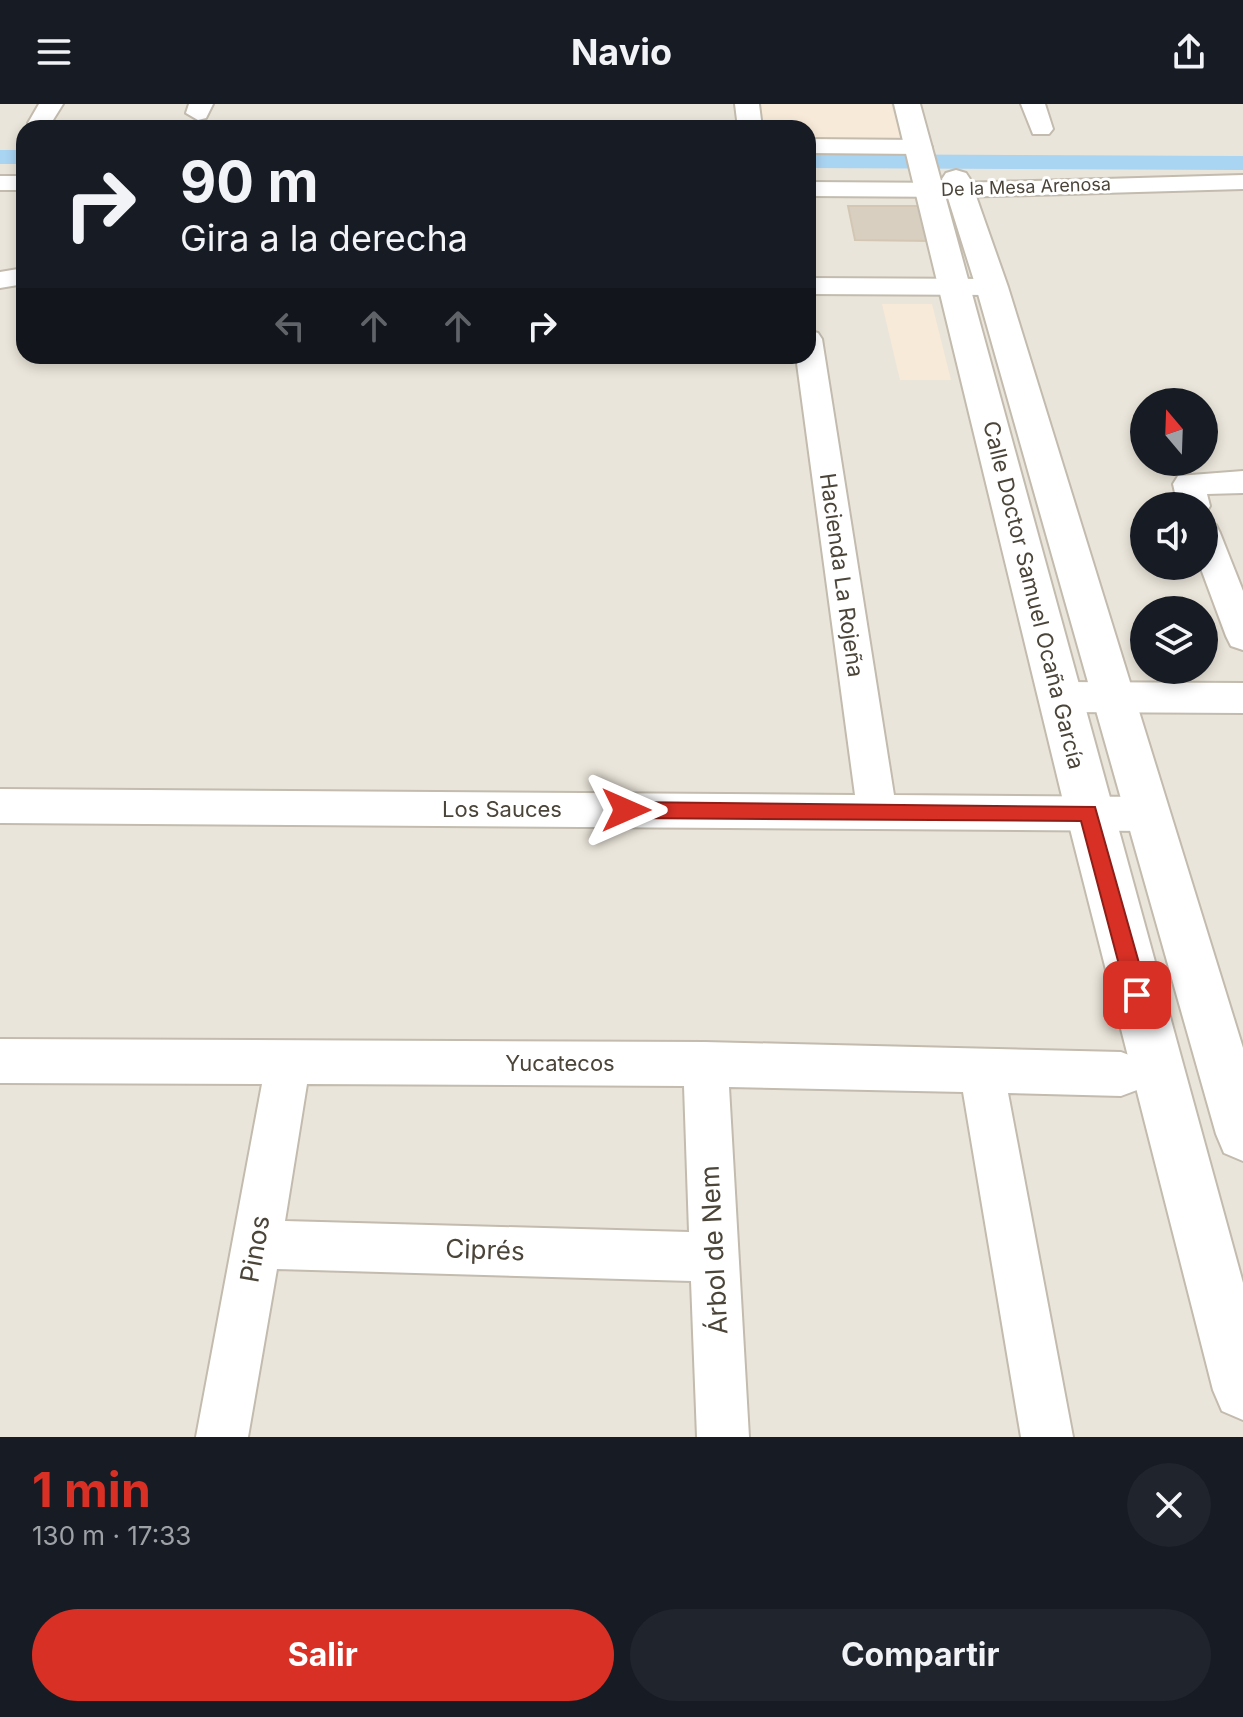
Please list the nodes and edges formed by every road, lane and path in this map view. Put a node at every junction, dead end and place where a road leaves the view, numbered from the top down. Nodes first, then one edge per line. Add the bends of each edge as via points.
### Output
1 (907, 104) edge
2 (933, 104) edge
3 (1033, 104) edge
4 (1041, 129) dead end
5 (816, 147) edge
6 (938, 166) junction
7 (1243, 182) edge
8 (816, 188) edge
9 (816, 286) edge
10 (974, 287) junction
11 (812, 364) edge
12 (1243, 482) edge
13 (1192, 492) edge
14 (1218, 570) edge
15 (1243, 636) edge
16 (1060, 697) junction
17 (1115, 697) junction
18 (1243, 698) edge
19 (0, 806) edge
20 (877, 811) junction
21 (1089, 813) junction
22 (1149, 814) junction
23 (289, 1061) junction
24 (705, 1064) junction
25 (2, 1068) edge
26 (982, 1073) junction
27 (1121, 1074) dead end
28 (1243, 1134) edge
29 (255, 1244) junction
30 (715, 1257) junction
31 (1243, 1390) edge
32 (222, 1437) edge
33 (723, 1437) edge
34 (1047, 1437) edge

1 - 6 street, Calle Doctor Samuel Ocaña García
2 - 6 street, Calle Doctor Samuel Ocaña García
3 - 4 street
5 - 6 street
6 - 7 street, De la Mesa Arenosa
6 - 8 street, De la Mesa Arenosa
6 - 10 street, Calle Doctor Samuel Ocaña García
9 - 10 street
10 - 16 street, Calle Doctor Samuel Ocaña García
10 - 17 street, Calle Doctor Samuel Ocaña García
11 - 20 street, Hacienda La Rojeña
12 - 13 street via 1194,482
14 - 15 street
16 - 17 street
16 - 21 street, Calle Doctor Samuel Ocaña García
17 - 18 street
17 - 22 street, Calle Doctor Samuel Ocaña García
19 - 20 street, Los Sauces
20 - 21 street, Los Sauces
21 - 22 street, Los Sauces
21 - 31 street, Calle Doctor Samuel Ocaña García
22 - 28 street, Calle Doctor Samuel Ocaña García
23 - 24 street, Yucatecos
23 - 25 street, Yucatecos
23 - 29 street, Pinos
24 - 26 street, Yucatecos
24 - 30 street, Árbol de Nem
26 - 27 street, Yucatecos
26 - 34 street
29 - 30 street, Ciprés
29 - 32 street, Pinos
30 - 33 street, Árbol de Nem

